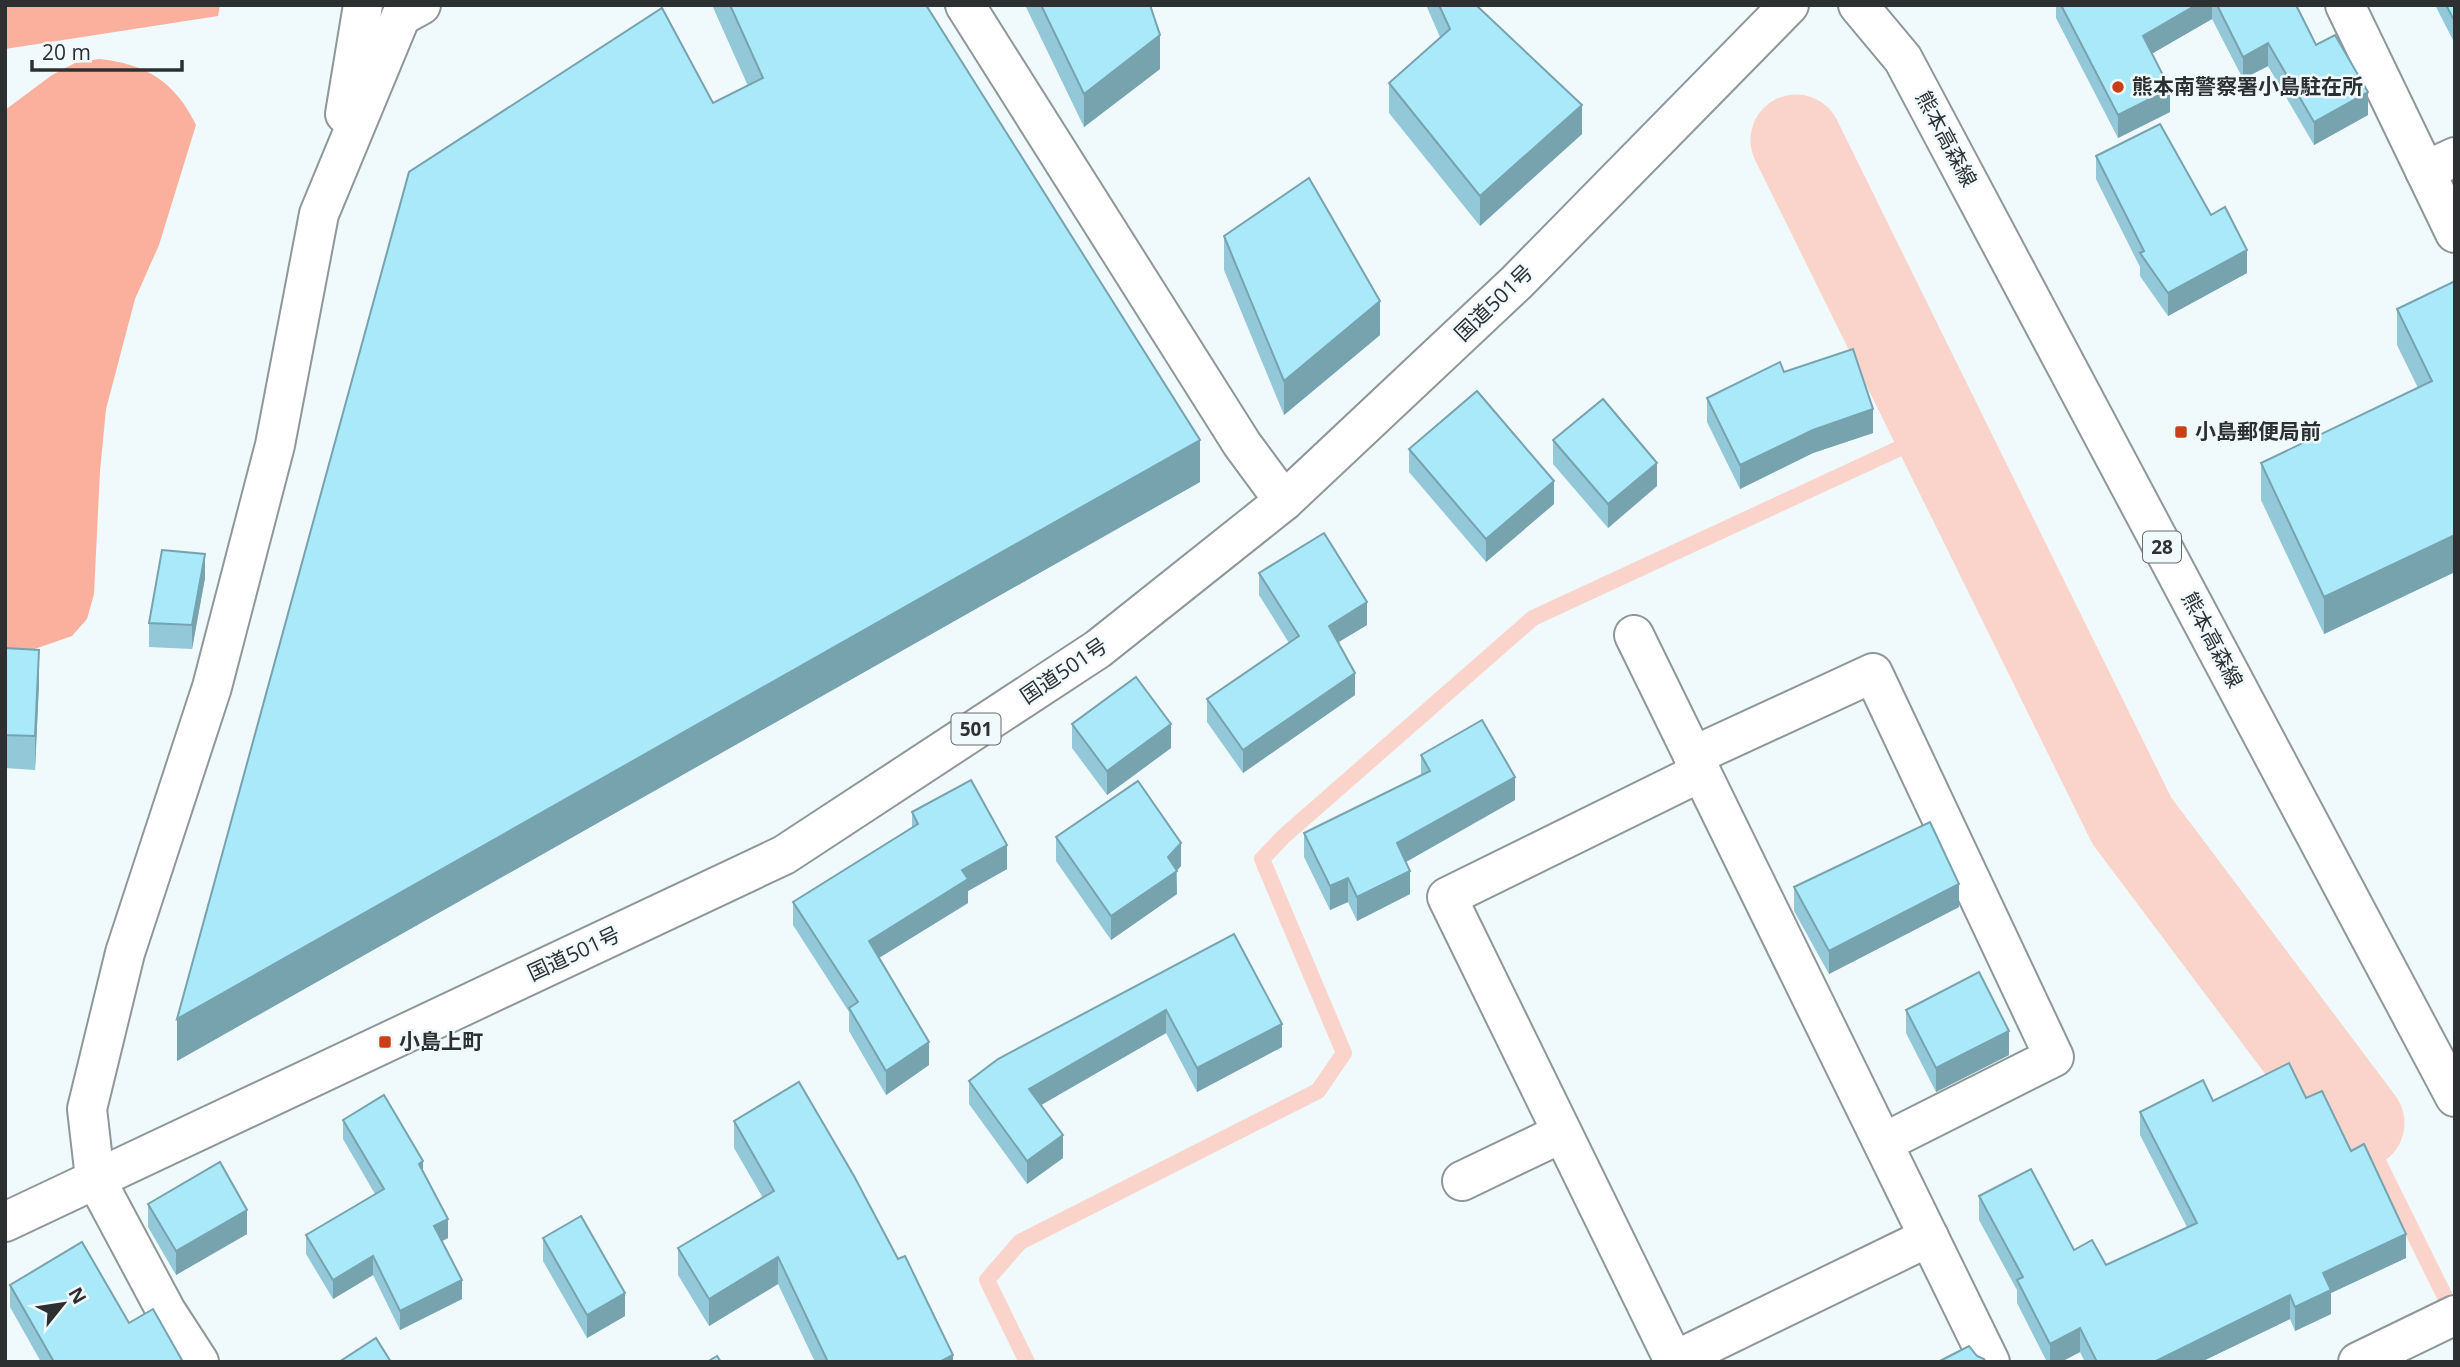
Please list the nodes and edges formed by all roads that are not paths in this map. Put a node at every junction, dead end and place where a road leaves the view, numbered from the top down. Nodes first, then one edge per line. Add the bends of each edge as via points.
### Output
1 (363, 5) edge
2 (421, 5) edge
3 (965, 5) edge
4 (1789, 5) edge
5 (1858, 5) edge
6 (2345, 5) edge
7 (2440, 164) edge
8 (334, 179) junction
9 (2455, 233) edge
10 (1284, 501) junction
11 (1634, 635) dead end
12 (1697, 764) junction
13 (2455, 1097) edge
14 (1562, 1133) junction
15 (1883, 1143) junction
16 (95, 1178) junction
17 (1462, 1181) dead end
18 (5, 1222) edge
19 (1929, 1237) junction
20 (2455, 1315) edge
21 (1673, 1361) edge
22 (199, 1362) edge
23 (1990, 1362) edge
24 (2358, 1362) edge

1 - 8 main road
2 - 8 main road via 401,16
3 - 10 main road via 1242,444
4 - 10 main road, 国道501号 / 501 via 1517,282
5 - 13 main road, 熊本高森線 / 28 via 1903,59
6 - 7 main road
7 - 9 main road
8 - 16 main road via 319,214 275,445 219,660 125,954 87,1109
10 - 16 main road, 国道501号 / 501 via 1098,649 784,855
11 - 12 main road
12 - 14 main road via 1447,897
12 - 15 main road
12 - 15 main road via 1873,673 2054,1058
14 - 17 main road
14 - 21 main road
15 - 19 main road
16 - 18 main road, 国道501号 / 501
16 - 22 main road via 166,1311
19 - 21 main road
19 - 23 main road
20 - 24 main road

